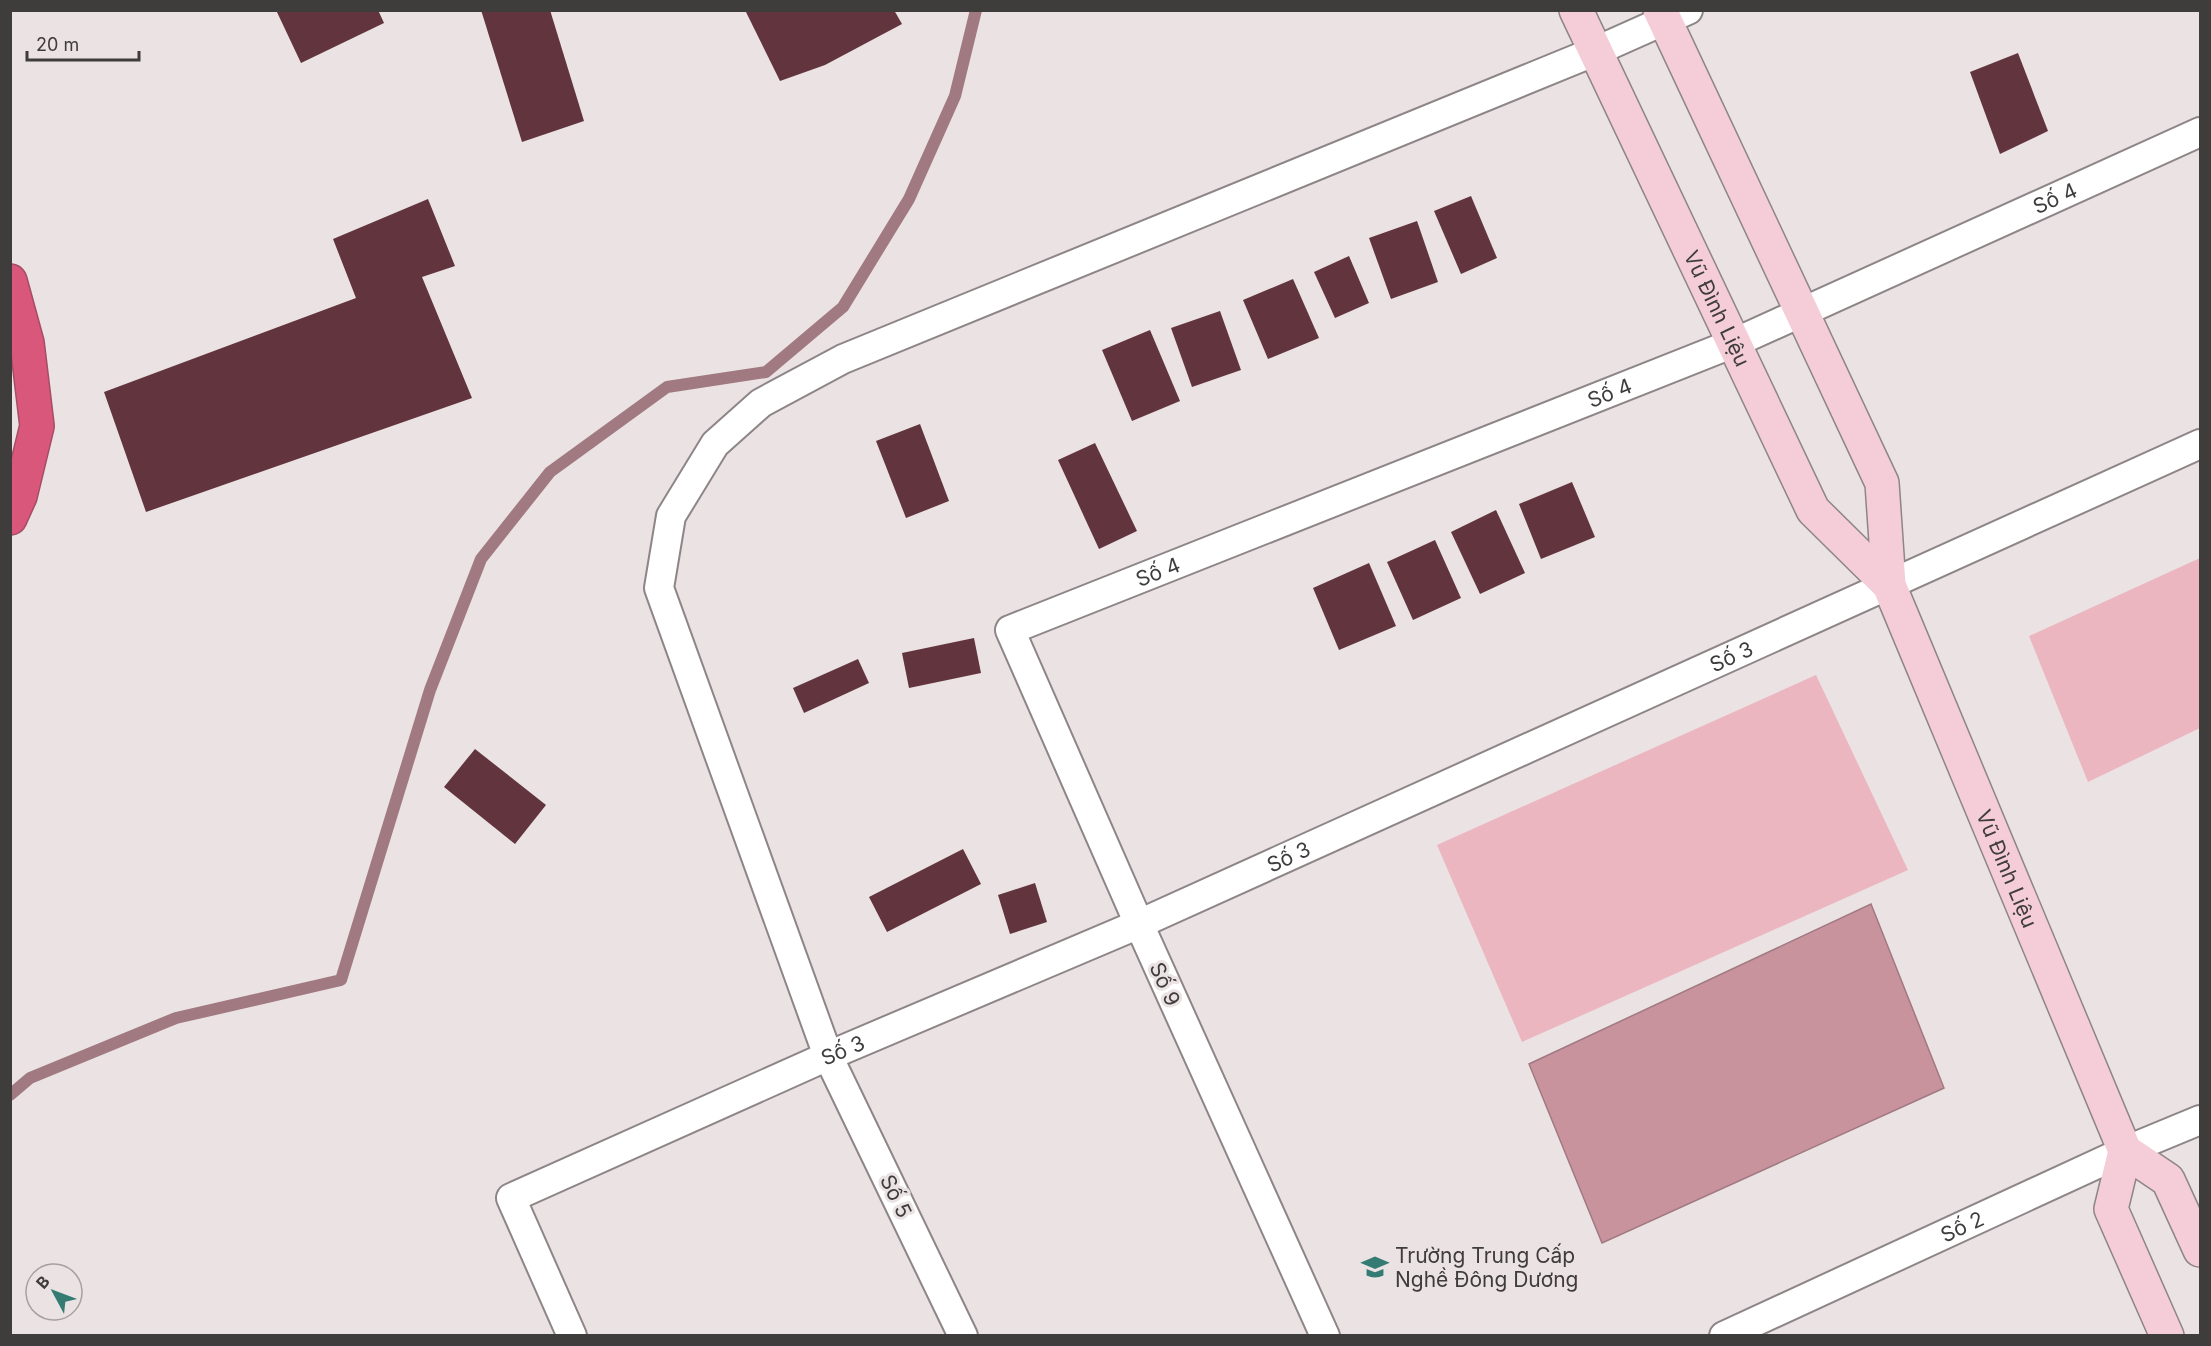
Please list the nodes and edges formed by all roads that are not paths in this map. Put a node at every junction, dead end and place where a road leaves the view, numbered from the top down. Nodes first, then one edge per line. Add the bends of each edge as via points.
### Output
1 (1576, 10) edge
2 (1671, 14) edge
3 (1596, 51) junction
4 (2200, 132) edge
5 (10, 281) edge
6 (1802, 312) junction
7 (1734, 343) junction
8 (2200, 444) edge
9 (10, 518) edge
10 (1889, 585) junction
11 (1010, 630) joint
12 (1139, 924) junction
13 (828, 1056) junction
14 (2200, 1120) edge
15 (2125, 1151) junction
16 (2200, 1250) edge
17 (572, 1335) edge
18 (963, 1335) edge
19 (1325, 1335) edge
20 (1724, 1335) edge
21 (2167, 1335) edge

1 - 3 street, Vũ Đình Liệu
2 - 3 street
2 - 6 street, Vũ Đình Liệu
3 - 7 street, Vũ Đình Liệu
3 - 13 street, Số 5 via 843,359 761,403 716,444 670,516 659,588
4 - 6 street, Số 4
5 - 9 highway via 27,343 37,426 20,496
6 - 7 street, Số 4
6 - 10 street, Vũ Đình Liệu via 1882,483
7 - 10 street, Vũ Đình Liệu via 1813,510
7 - 11 street, Số 4
8 - 10 street, Số 3
10 - 12 street, Số 3
10 - 15 street, Vũ Đình Liệu
11 - 12 street, Số 9
12 - 13 street, Số 3
12 - 19 street, Số 9
13 - 17 street, Số 3 via 511,1198
13 - 18 street, Số 5
14 - 15 street, Số 2
15 - 16 street via 2168,1180
15 - 20 street, Số 2
15 - 21 street via 2111,1209

